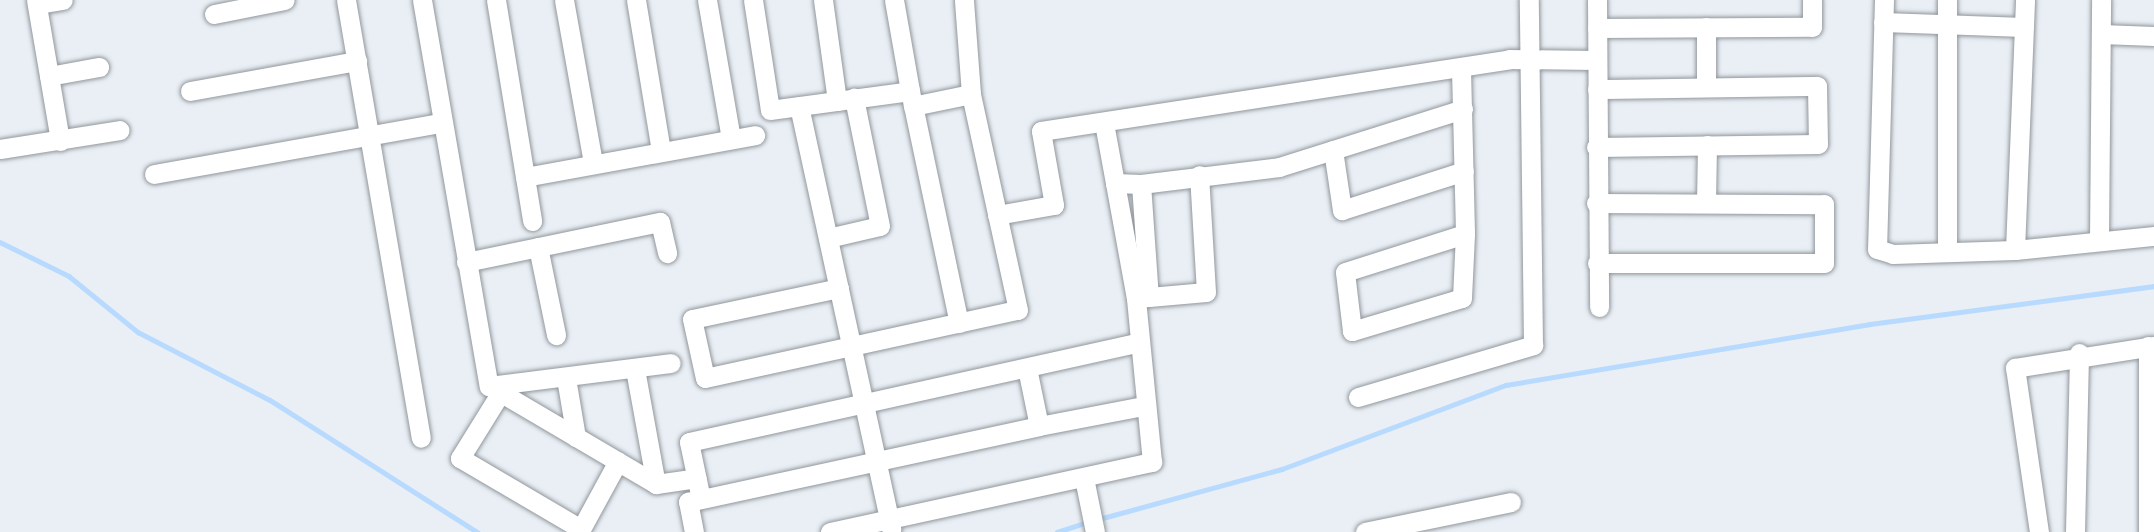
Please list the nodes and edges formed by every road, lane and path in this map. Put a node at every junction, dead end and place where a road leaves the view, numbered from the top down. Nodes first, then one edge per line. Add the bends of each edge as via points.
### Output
1 (63, 0) edge
2 (285, 0) edge
3 (346, 0) edge
4 (422, 0) edge
5 (496, 0) edge
6 (564, 0) edge
7 (636, 0) edge
8 (707, 0) edge
9 (752, 0) edge
10 (823, 0) edge
11 (894, 0) edge
12 (964, 0) edge
13 (1529, 0) edge
14 (1597, 0) edge
15 (1812, 0) edge
16 (1884, 0) edge
17 (1947, 0) edge
18 (2025, 0) edge
19 (2101, 0) edge
20 (37, 2) edge
21 (214, 14) dead end
22 (1883, 22) junction
23 (1946, 23) junction
24 (1706, 27) junction
25 (2024, 27) junction
26 (1597, 28) junction
27 (2101, 34) junction
28 (2154, 36) edge
29 (1597, 60) junction
30 (357, 61) junction
31 (1530, 61) junction
32 (99, 67) dead end
33 (1461, 69) junction
34 (49, 76) junction
35 (1706, 87) junction
36 (1597, 89) junction
37 (190, 90) dead end
38 (971, 94) junction
39 (911, 99) junction
40 (846, 100) junction
41 (799, 106) junction
42 (1463, 109) junction
43 (440, 123) junction
44 (1104, 123) junction
45 (120, 130) dead end
46 (369, 135) junction
47 (755, 135) dead end
48 (731, 139) junction
49 (60, 141) junction
50 (1707, 145) junction
51 (1596, 147) junction
52 (0, 149) edge
53 (1333, 150) junction
54 (661, 151) junction
55 (593, 163) junction
56 (1464, 171) junction
57 (154, 174) dead end
58 (1199, 176) junction
59 (525, 177) junction
60 (1115, 183) junction
61 (1141, 184) junction
62 (1596, 203) junction
63 (1706, 204) junction
64 (997, 215) junction
65 (532, 221) dead end
66 (1465, 234) junction
67 (2154, 236) edge
68 (828, 238) junction
69 (2099, 241) junction
70 (538, 247) junction
71 (2015, 250) junction
72 (1947, 252) junction
73 (667, 253) dead end
74 (466, 262) junction
75 (1597, 263) junction
76 (839, 288) junction
77 (1142, 297) junction
78 (1599, 307) dead end
79 (959, 323) junction
80 (556, 335) dead end
81 (1137, 343) junction
82 (851, 346) junction
83 (2151, 346) edge
84 (2079, 353) junction
85 (671, 363) dead end
86 (1027, 368) junction
87 (635, 369) junction
88 (566, 378) junction
89 (497, 390) junction
90 (1358, 397) dead end
91 (864, 404) junction
92 (1143, 405) junction
93 (1039, 426) junction
94 (576, 437) junction
95 (421, 438) dead end
96 (618, 461) junction
97 (876, 461) junction
98 (697, 478) junction
99 (1084, 478) junction
100 (656, 484) junction
101 (701, 499) junction
102 (1511, 502) dead end
103 (1094, 524) edge
104 (1436, 525) edge
105 (891, 526) edge
106 (694, 532) edge
107 (830, 532) edge
108 (1365, 532) edge
109 (2039, 532) edge
110 (2075, 532) edge
111 (2148, 532) edge

1 - 20 street
2 - 21 street
3 - 30 street
4 - 43 street
5 - 59 street
6 - 55 street
7 - 54 street
8 - 48 street
9 - 41 street via 770,110
10 - 40 street
11 - 39 street
12 - 38 street
13 - 31 street
14 - 26 street
15 - 24 street via 1812,27
16 - 22 street
17 - 23 street
18 - 25 street
19 - 27 street
20 - 34 street
22 - 23 street
22 - 72 street via 1875,245 1893,254
23 - 25 street
23 - 72 street
24 - 26 street
24 - 35 street
25 - 71 street
26 - 29 street
27 - 28 street
27 - 69 street
29 - 31 street
29 - 36 street
30 - 37 street
30 - 46 street
31 - 33 street
31 - 90 street via 1533,345
32 - 34 street
33 - 42 street
33 - 44 street
34 - 49 street
35 - 36 street
35 - 50 street via 1818,86 1818,144
36 - 51 street
38 - 39 street
38 - 64 street
39 - 40 street
39 - 79 street
40 - 41 street
40 - 68 street via 880,226
41 - 68 street
42 - 53 street
42 - 56 street
43 - 46 street
43 - 74 street
44 - 60 street
44 - 64 street via 1041,131 1054,205
45 - 49 street
46 - 57 street
46 - 95 street
47 - 48 street
48 - 54 street
49 - 52 street
50 - 51 street
50 - 63 street
51 - 62 street
53 - 56 street via 1342,210
53 - 58 street via 1279,167
54 - 55 street
55 - 59 street
56 - 66 street
58 - 61 street
58 - 77 street via 1206,292
59 - 65 street
60 - 61 street
60 - 77 street
61 - 77 street
62 - 63 street
62 - 75 street
63 - 75 street via 1824,204 1824,263
64 - 79 street via 1018,310
66 - 66 street via 1345,272 1352,331 1462,298
67 - 69 street
68 - 76 street
69 - 71 street
70 - 73 street via 660,222
70 - 74 street
70 - 80 street
71 - 72 street
74 - 89 street via 482,370
75 - 78 street
76 - 82 street
76 - 82 street via 692,319 696,340 705,378
77 - 81 street
79 - 82 street
81 - 86 street
81 - 92 street
82 - 91 street
83 - 84 street
83 - 111 street
84 - 109 street via 2015,368
84 - 110 street
85 - 87 street
86 - 91 street
86 - 93 street
87 - 88 street
87 - 100 street
88 - 89 street
88 - 94 street
89 - 94 street
89 - 96 street via 460,458 581,529
91 - 97 street
91 - 98 street via 688,442
92 - 93 street
92 - 99 street via 1152,463
93 - 97 street
94 - 96 street
96 - 100 street
97 - 101 street
97 - 105 street
98 - 100 street
98 - 101 street
99 - 103 street
99 - 105 street
101 - 106 street via 688,502
102 - 104 street
104 - 108 street
105 - 107 street

